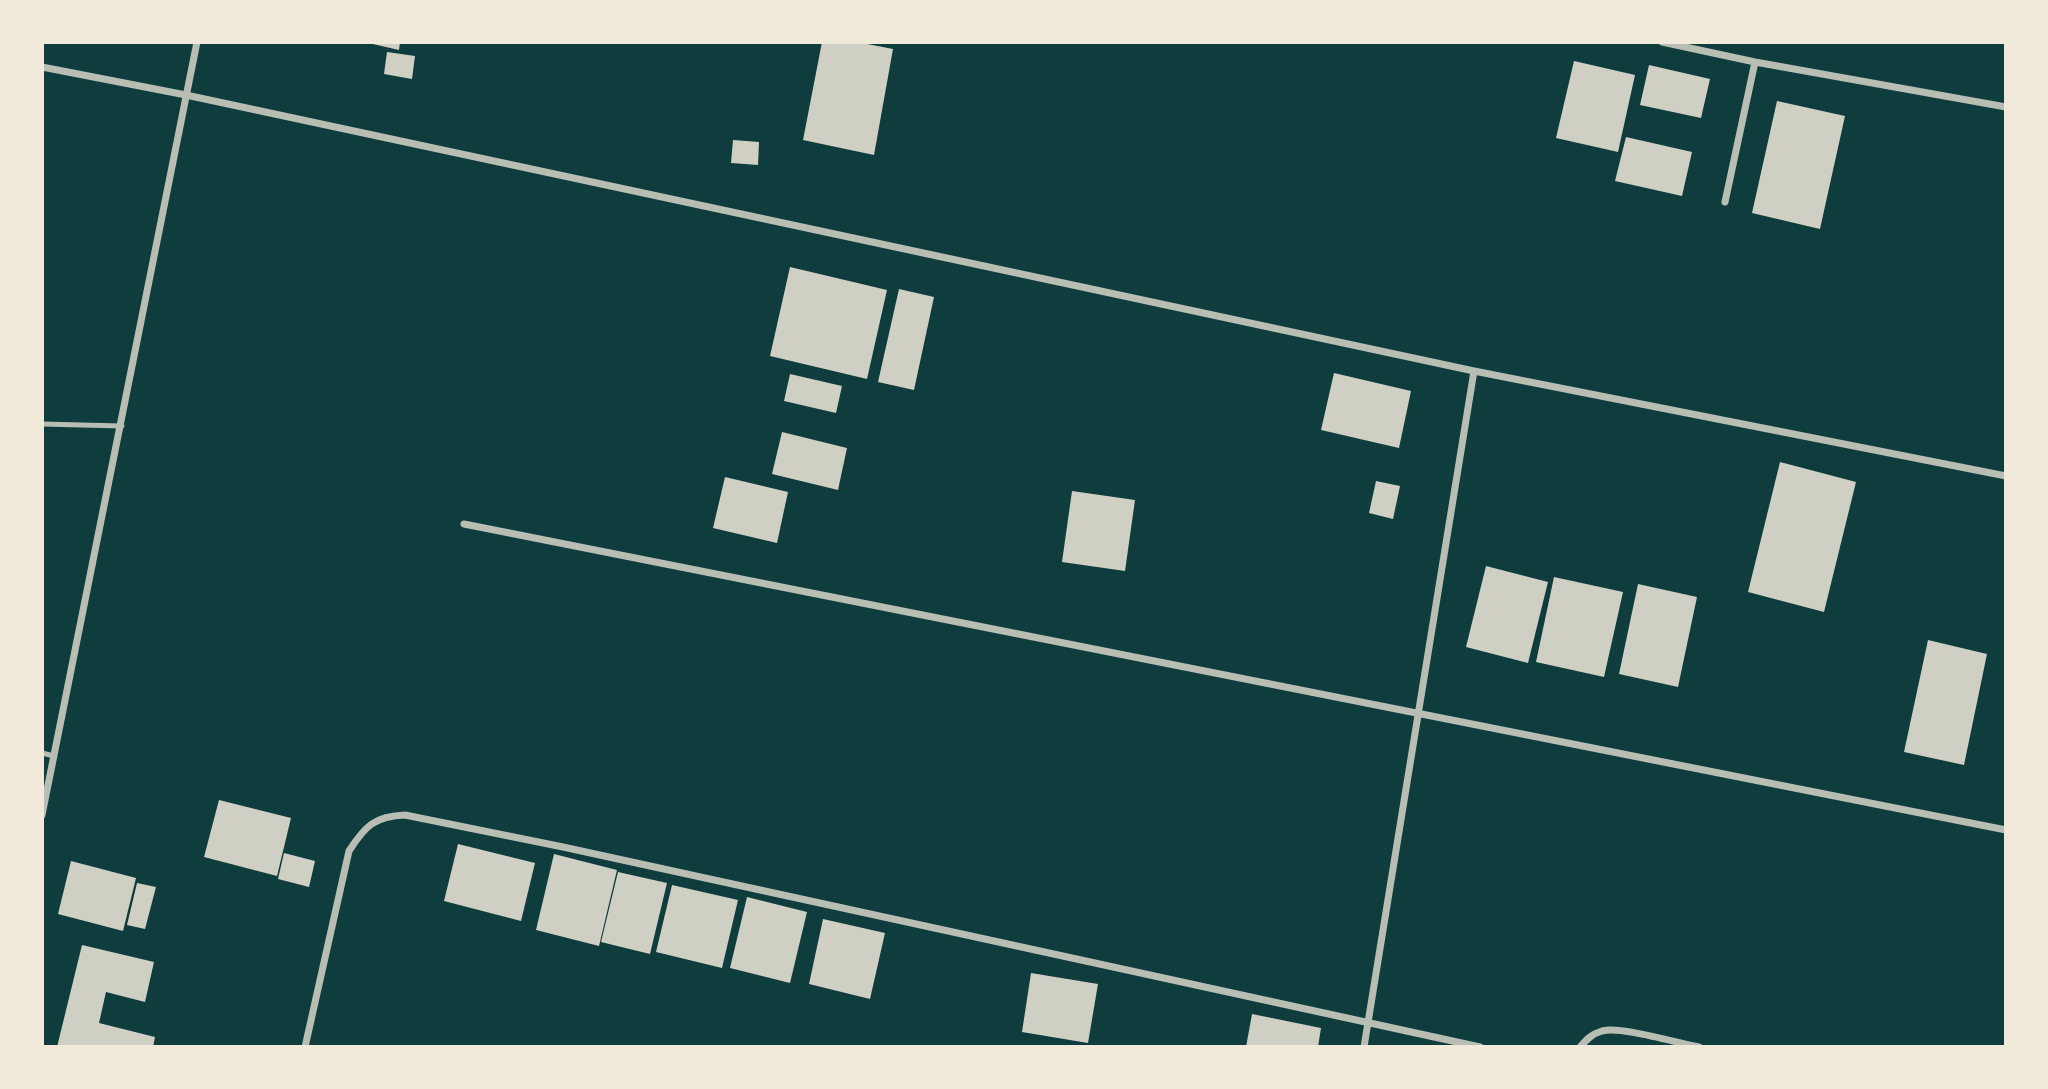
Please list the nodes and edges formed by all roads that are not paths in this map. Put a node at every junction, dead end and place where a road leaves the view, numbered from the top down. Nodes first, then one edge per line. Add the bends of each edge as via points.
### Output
1 (197, 42) edge
2 (1662, 42) edge
3 (1755, 62) junction
4 (42, 67) edge
5 (186, 95) junction
6 (2006, 107) edge
7 (1725, 202) dead end
8 (1474, 371) junction
9 (42, 424) edge
10 (122, 425) junction
11 (2006, 476) edge
12 (464, 524) dead end
13 (1419, 714) junction
14 (42, 752) edge
15 (54, 756) junction
16 (42, 815) edge
17 (2006, 830) edge
18 (1368, 1022) junction
19 (305, 1047) edge
20 (1364, 1047) edge
21 (1480, 1047) edge
22 (1580, 1047) edge
23 (1699, 1047) edge

1 - 5 street
2 - 3 street
3 - 6 street
3 - 7 street
4 - 5 street
5 - 8 street
5 - 10 street
8 - 11 street
8 - 13 street
9 - 10 lane
10 - 15 street
12 - 13 street
13 - 17 street
13 - 18 street
14 - 15 lane
15 - 16 street
18 - 19 street via 405,815 384,816 362,831 349,851
18 - 20 street
18 - 21 street
22 - 23 street via 1605,1030

